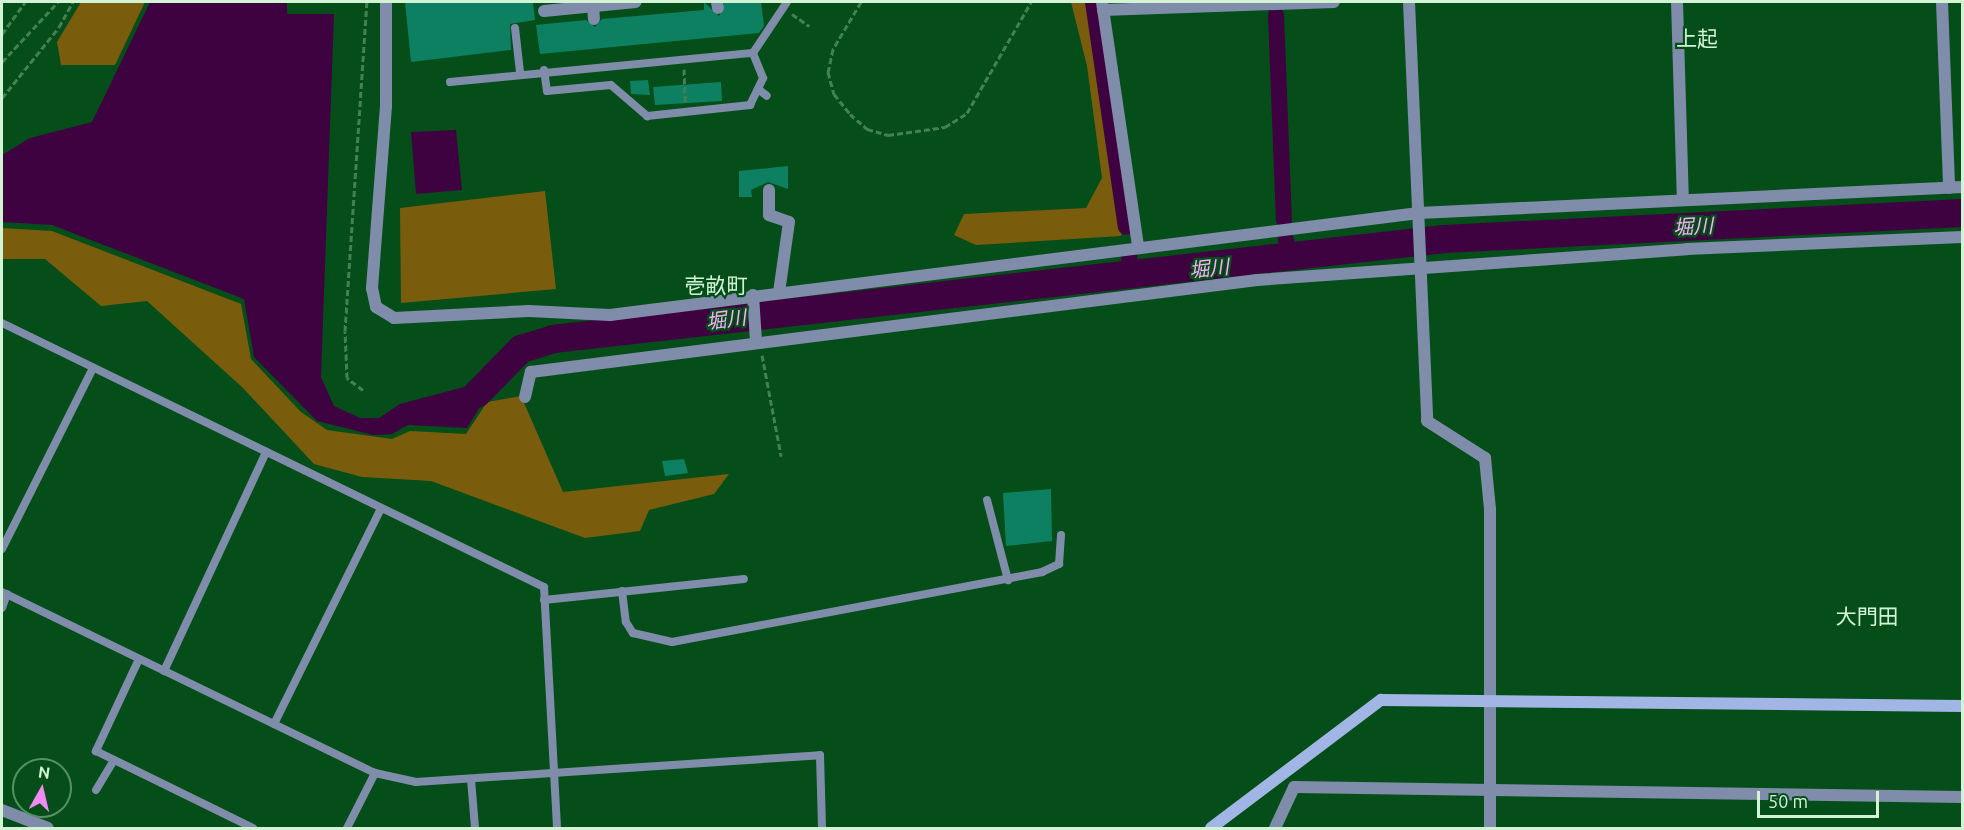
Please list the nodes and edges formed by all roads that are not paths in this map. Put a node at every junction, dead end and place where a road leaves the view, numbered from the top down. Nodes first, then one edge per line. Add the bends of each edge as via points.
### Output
1 (386, 2) edge
2 (593, 2) edge
3 (636, 2) edge
4 (1334, 2) edge
5 (1409, 2) edge
6 (1677, 2) edge
7 (1942, 2) edge
8 (785, 5) edge
9 (1103, 6) edge
10 (544, 11) dead end
11 (594, 19) dead end
12 (515, 28) dead end
13 (753, 53) junction
14 (544, 70) junction
15 (520, 72) junction
16 (450, 82) dead end
17 (758, 90) junction
18 (767, 96) dead end
19 (1962, 187) edge
20 (1949, 188) junction
21 (769, 190) dead end
22 (1683, 200) junction
23 (1419, 213) junction
24 (1962, 237) edge
25 (1138, 245) junction
26 (1421, 268) junction
27 (779, 292) junction
28 (753, 296) junction
29 (2, 323) edge
30 (756, 341) junction
31 (93, 368) junction
32 (525, 397) dead end
33 (266, 452) junction
34 (987, 500) dead end
35 (381, 508) junction
36 (1061, 535) dead end
37 (2, 549) edge
38 (744, 579) dead end
39 (1008, 580) junction
40 (622, 591) junction
41 (4, 593) edge
42 (544, 600) junction
43 (2, 608) edge
44 (139, 659) junction
45 (164, 671) junction
46 (1487, 699) junction
47 (1962, 706) edge
48 (274, 724) junction
49 (114, 760) junction
50 (375, 773) junction
51 (554, 773) junction
52 (471, 778) junction
53 (96, 790) dead end
54 (1491, 792) junction
55 (1962, 797) edge
56 (2, 810) edge
57 (48, 828) edge
58 (252, 828) edge
59 (347, 828) edge
60 (474, 828) edge
61 (557, 828) edge
62 (822, 828) edge
63 (1211, 828) edge
64 (1275, 828) edge
65 (1490, 828) edge

1 - 28 street via 386,106 372,288 381,313 394,318 529,311 610,315
2 - 11 street, bridge
3 - 10 street
4 - 9 street
5 - 23 street
6 - 22 street
7 - 20 street
8 - 13 lane
9 - 25 street
12 - 15 lane
13 - 14 lane
13 - 17 lane via 763,78
14 - 15 lane
14 - 17 lane via 547,91 611,85 647,116 750,105
15 - 16 lane
17 - 18 lane
19 - 20 street
20 - 22 street
21 - 27 street via 769,215 789,222
22 - 23 street
23 - 25 street
23 - 26 street
24 - 26 street via 1687,249
25 - 27 street
26 - 30 street via 1257,280 1108,303
26 - 46 street via 1427,421 1485,458 1490,509
27 - 28 street
28 - 30 street
29 - 31 lane
30 - 32 street via 531,372
31 - 33 lane
31 - 37 lane
33 - 35 lane
33 - 45 lane
34 - 39 lane
35 - 42 lane via 544,587
35 - 48 lane
36 - 39 lane via 1059,564
38 - 40 lane
39 - 40 lane via 672,642 633,633 626,621
40 - 42 lane
41 - 43 lane
41 - 44 lane
42 - 51 lane
44 - 45 lane
44 - 49 lane via 96,751
45 - 48 lane
46 - 47 street
46 - 54 street
46 - 63 street via 1381,700
48 - 50 lane
49 - 53 lane
49 - 58 lane
50 - 52 lane via 416,782
50 - 59 lane
51 - 52 lane
51 - 61 lane
51 - 62 lane via 820,755
52 - 60 lane
54 - 55 street
54 - 64 street via 1294,787
54 - 65 street
56 - 57 street

